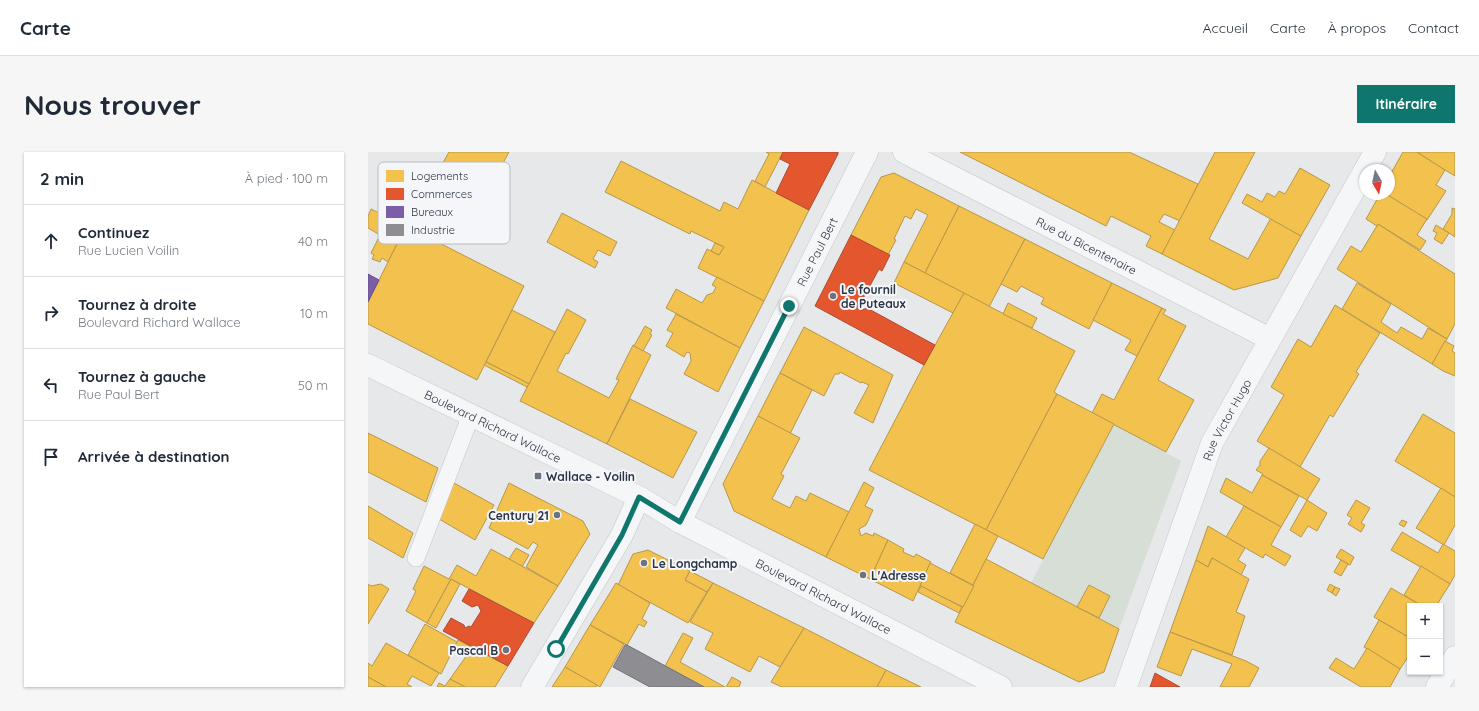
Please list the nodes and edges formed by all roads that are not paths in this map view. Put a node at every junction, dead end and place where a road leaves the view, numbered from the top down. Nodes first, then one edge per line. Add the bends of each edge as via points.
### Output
1 (867, 152) edge
2 (904, 152) edge
3 (1375, 152) edge
4 (1368, 164) edge
5 (1359, 181) edge
6 (1270, 339) junction
7 (368, 365) edge
8 (471, 415) junction
9 (639, 497) junction
10 (680, 522) junction
11 (416, 558) dead end
12 (1455, 657) edge
13 (532, 687) edge
14 (1001, 687) edge
15 (1126, 687) edge
16 (1437, 687) edge

1 - 10 street, Rue Paul Bert
2 - 6 street, Rue du Bicentenaire
3 - 4 street, Rue Victor Hugo
5 - 6 street, Rue Victor Hugo
6 - 15 street, Rue Victor Hugo via 1212,443
7 - 8 street, Boulevard Richard Wallace
8 - 9 street, Boulevard Richard Wallace
8 - 11 lane
9 - 10 street, Boulevard Richard Wallace
9 - 13 street via 622,535
10 - 14 street, Boulevard Richard Wallace
12 - 16 street

